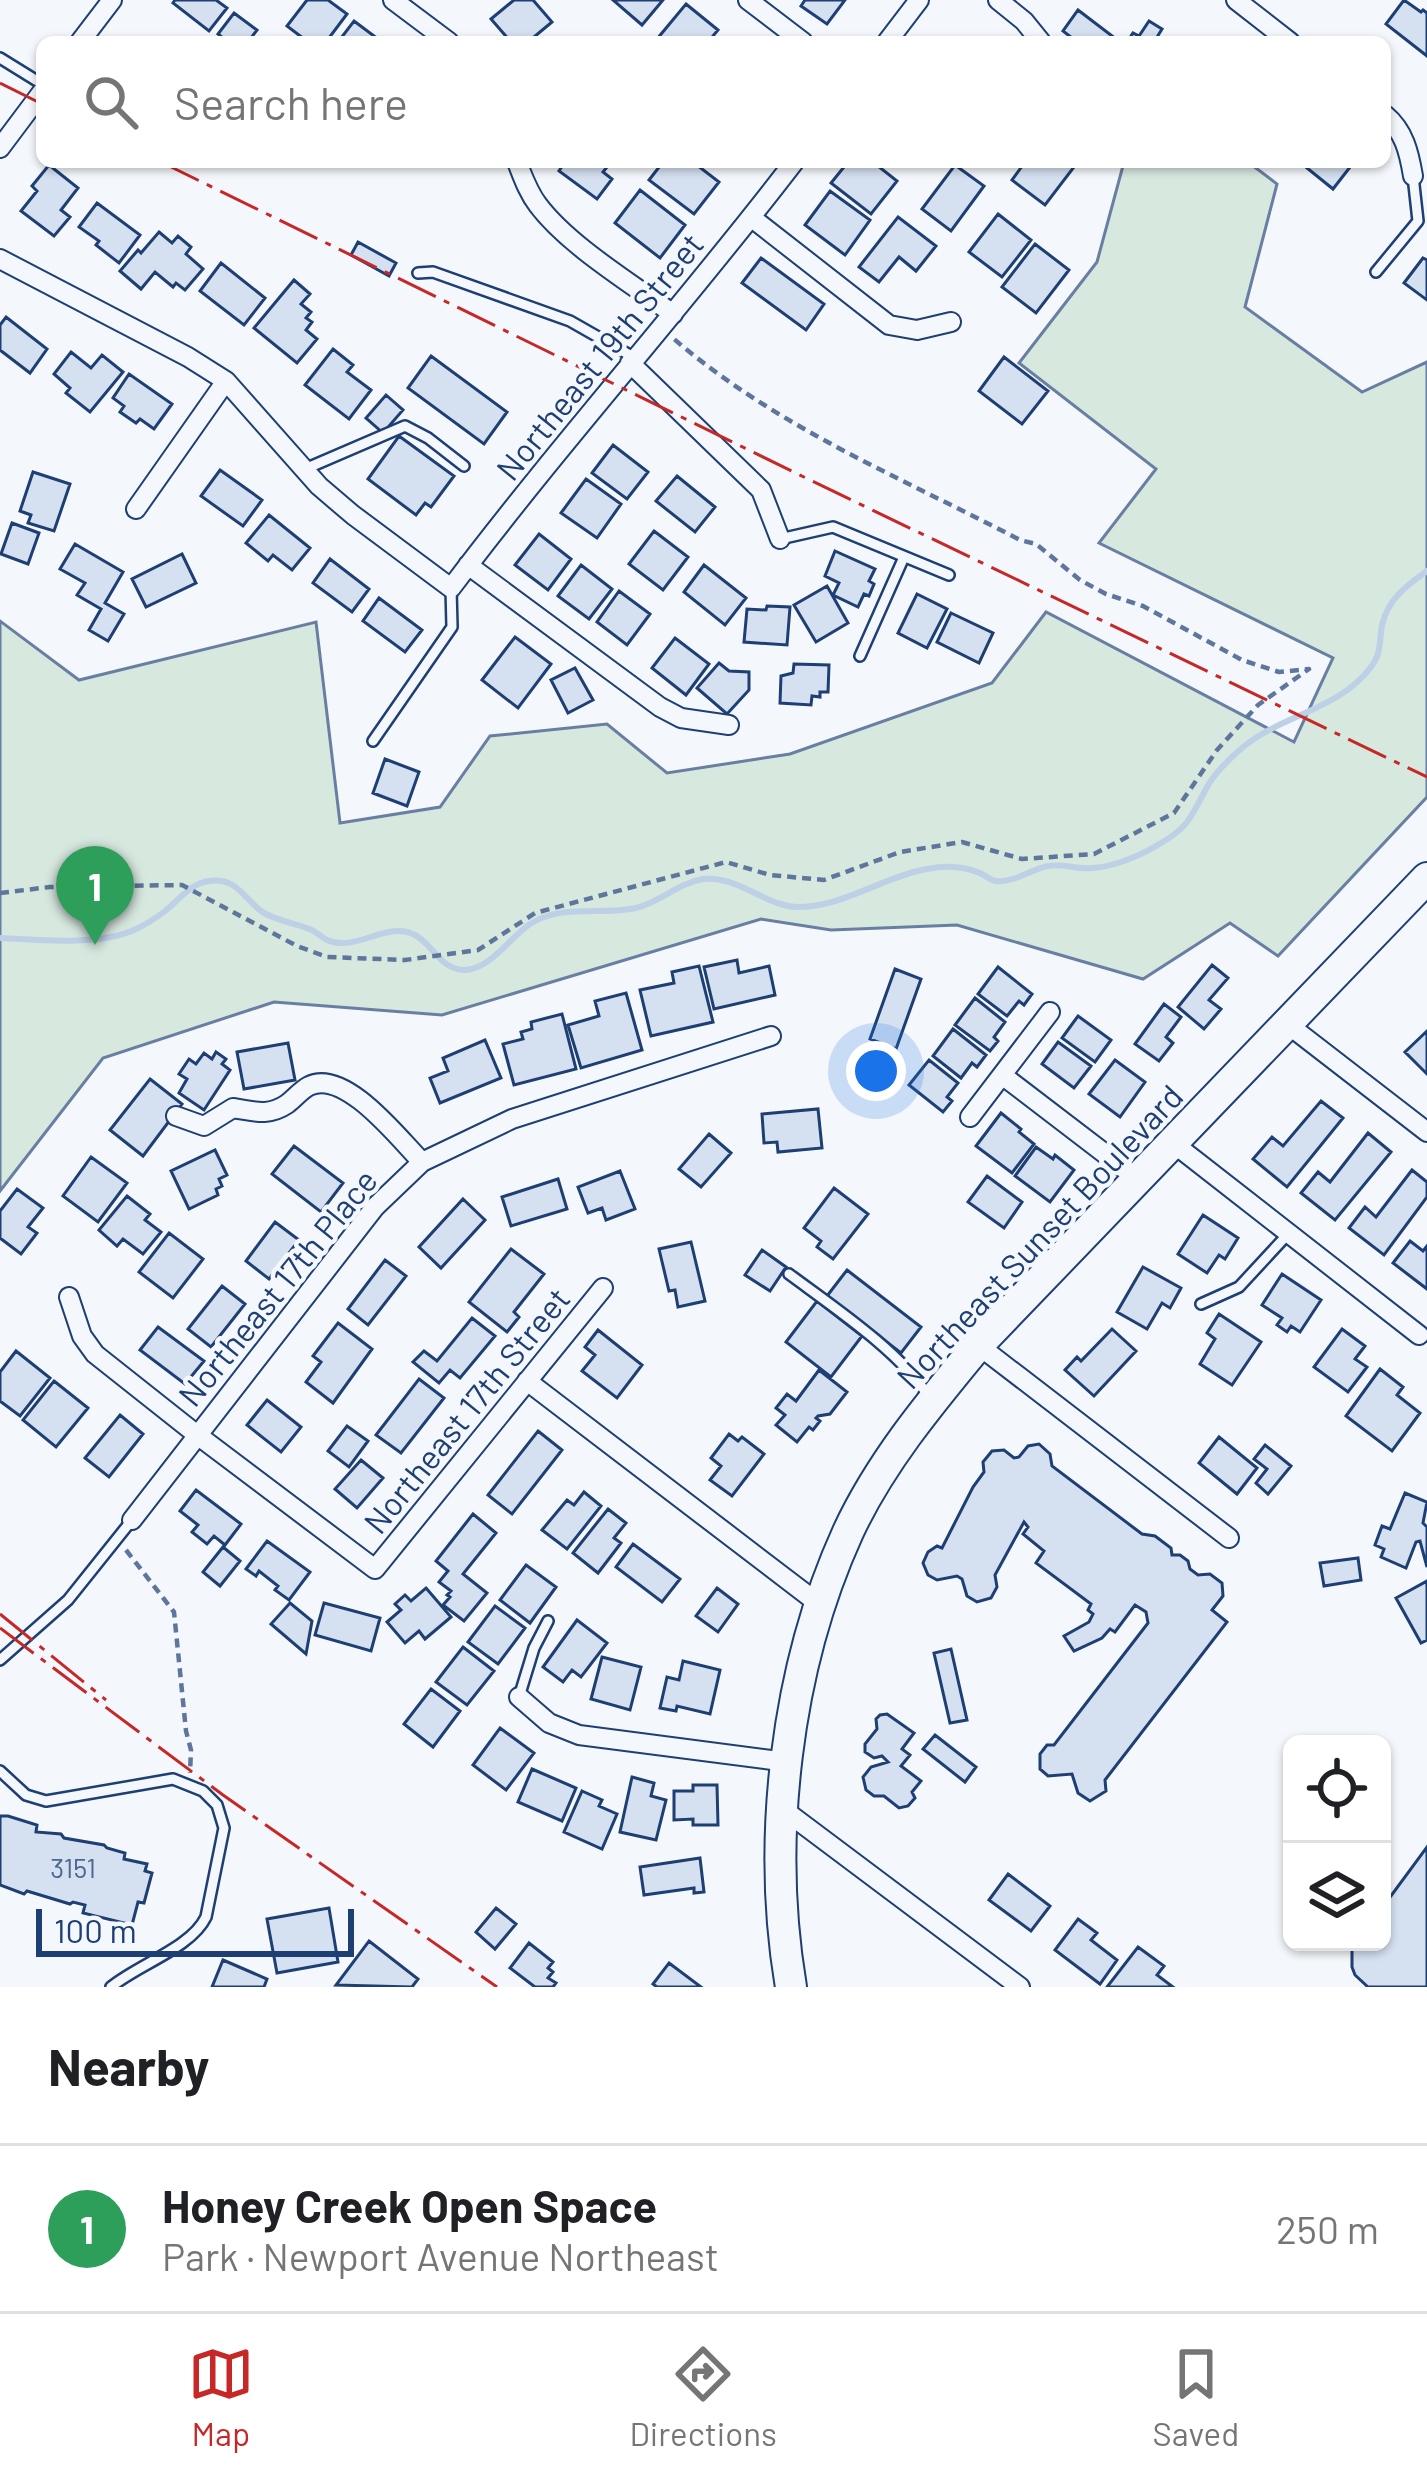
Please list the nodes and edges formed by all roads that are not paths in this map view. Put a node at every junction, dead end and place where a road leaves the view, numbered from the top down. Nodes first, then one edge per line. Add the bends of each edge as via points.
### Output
1 (112, 0) edge
2 (393, 0) edge
3 (748, 0) edge
4 (919, 0) edge
5 (998, 0) edge
6 (1235, 0) edge
7 (85, 36) edge
8 (441, 36) edge
9 (794, 36) edge
10 (892, 36) edge
11 (1036, 36) edge
12 (1282, 36) edge
13 (0, 58) edge
14 (36, 84) edge
15 (36, 97) edge
16 (1391, 118) edge
17 (0, 148) edge
18 (519, 168) edge
19 (790, 168) edge
20 (1413, 176) joint
21 (752, 218) junction
22 (0, 259) edge
23 (1376, 272) dead end
24 (418, 273) dead end
25 (667, 321) junction
26 (951, 322) dead end
27 (632, 361) junction
28 (226, 380) junction
29 (464, 466) dead end
30 (305, 469) junction
31 (136, 509) dead end
32 (780, 538) joint
33 (904, 557) junction
34 (468, 565) junction
35 (949, 575) dead end
36 (451, 588) junction
37 (860, 656) dead end
38 (729, 725) dead end
39 (374, 741) dead end
40 (1427, 878) edge
41 (1050, 1012) dead end
42 (1286, 1023) junction
43 (771, 1036) dead end
44 (1001, 1075) junction
45 (176, 1116) dead end
46 (970, 1118) dead end
47 (1427, 1132) edge
48 (1173, 1143) junction
49 (422, 1162) junction
50 (1138, 1179) junction
51 (1289, 1234) junction
52 (789, 1274) dead end
53 (603, 1288) dead end
54 (70, 1297) dead end
55 (1201, 1304) dead end
56 (1419, 1335) dead end
57 (978, 1345) junction
58 (527, 1381) junction
59 (931, 1402) junction
60 (196, 1434) junction
61 (132, 1520) joint
62 (1229, 1538) dead end
63 (819, 1604) junction
64 (548, 1621) dead end
65 (0, 1660) edge
66 (519, 1697) joint
67 (788, 1762) junction
68 (0, 1771) edge
69 (780, 1807) junction
70 (111, 1987) edge
71 (791, 1987) edge
72 (1020, 1987) edge

1 - 7 street
2 - 8 street
3 - 9 street
4 - 10 street
5 - 11 street
6 - 12 street
13 - 14 lane
15 - 17 street
16 - 20 street
18 - 25 street via 557,226
19 - 21 street, Northeast 19th Street
20 - 23 lane via 1418,221
21 - 25 street, Northeast 19th Street
21 - 26 street via 890,325 917,330
22 - 28 street
24 - 27 lane via 570,321
25 - 27 street, Northeast 19th Street
27 - 32 street via 761,490
27 - 34 street, Northeast 19th Street
28 - 30 street
28 - 31 street
29 - 30 lane via 405,426
30 - 36 street
32 - 33 lane via 832,527
33 - 35 lane
33 - 37 lane
34 - 36 street, Northeast 19th Street
34 - 38 street via 660,707
36 - 39 lane via 452,627
40 - 42 main road, Northeast Sunset Boulevard
41 - 44 street
42 - 47 street
42 - 48 main road, Northeast Sunset Boulevard
43 - 49 street, Northeast 17th Place via 512,1119
44 - 46 street
44 - 50 street
45 - 49 street via 204,1126 233,1108 268,1113 307,1087 331,1084 363,1101
48 - 50 main road, Northeast Sunset Boulevard
48 - 51 street
49 - 60 street, Northeast 17th Place via 375,1207
50 - 57 main road, Northeast Sunset Boulevard
51 - 55 lane via 1239,1288
51 - 56 street
52 - 59 lane via 906,1369
53 - 58 street, Northeast 17th Street
54 - 60 street via 95,1354
57 - 59 main road, Northeast Sunset Boulevard
57 - 62 street
58 - 60 street, Northeast 17th Street via 375,1569
58 - 63 street
59 - 63 main road, Northeast Sunset Boulevard via 850,1528
60 - 61 street, Northeast 17th Place
61 - 65 lane via 68,1600
63 - 67 main road, Northeast Sunset Boulevard
64 - 66 lane
66 - 67 street via 579,1736
67 - 69 main road, Northeast Sunset Boulevard
68 - 70 lane via 46,1801 173,1779 217,1805 224,1828 200,1930
69 - 71 main road, Northeast Sunset Boulevard
69 - 72 street

